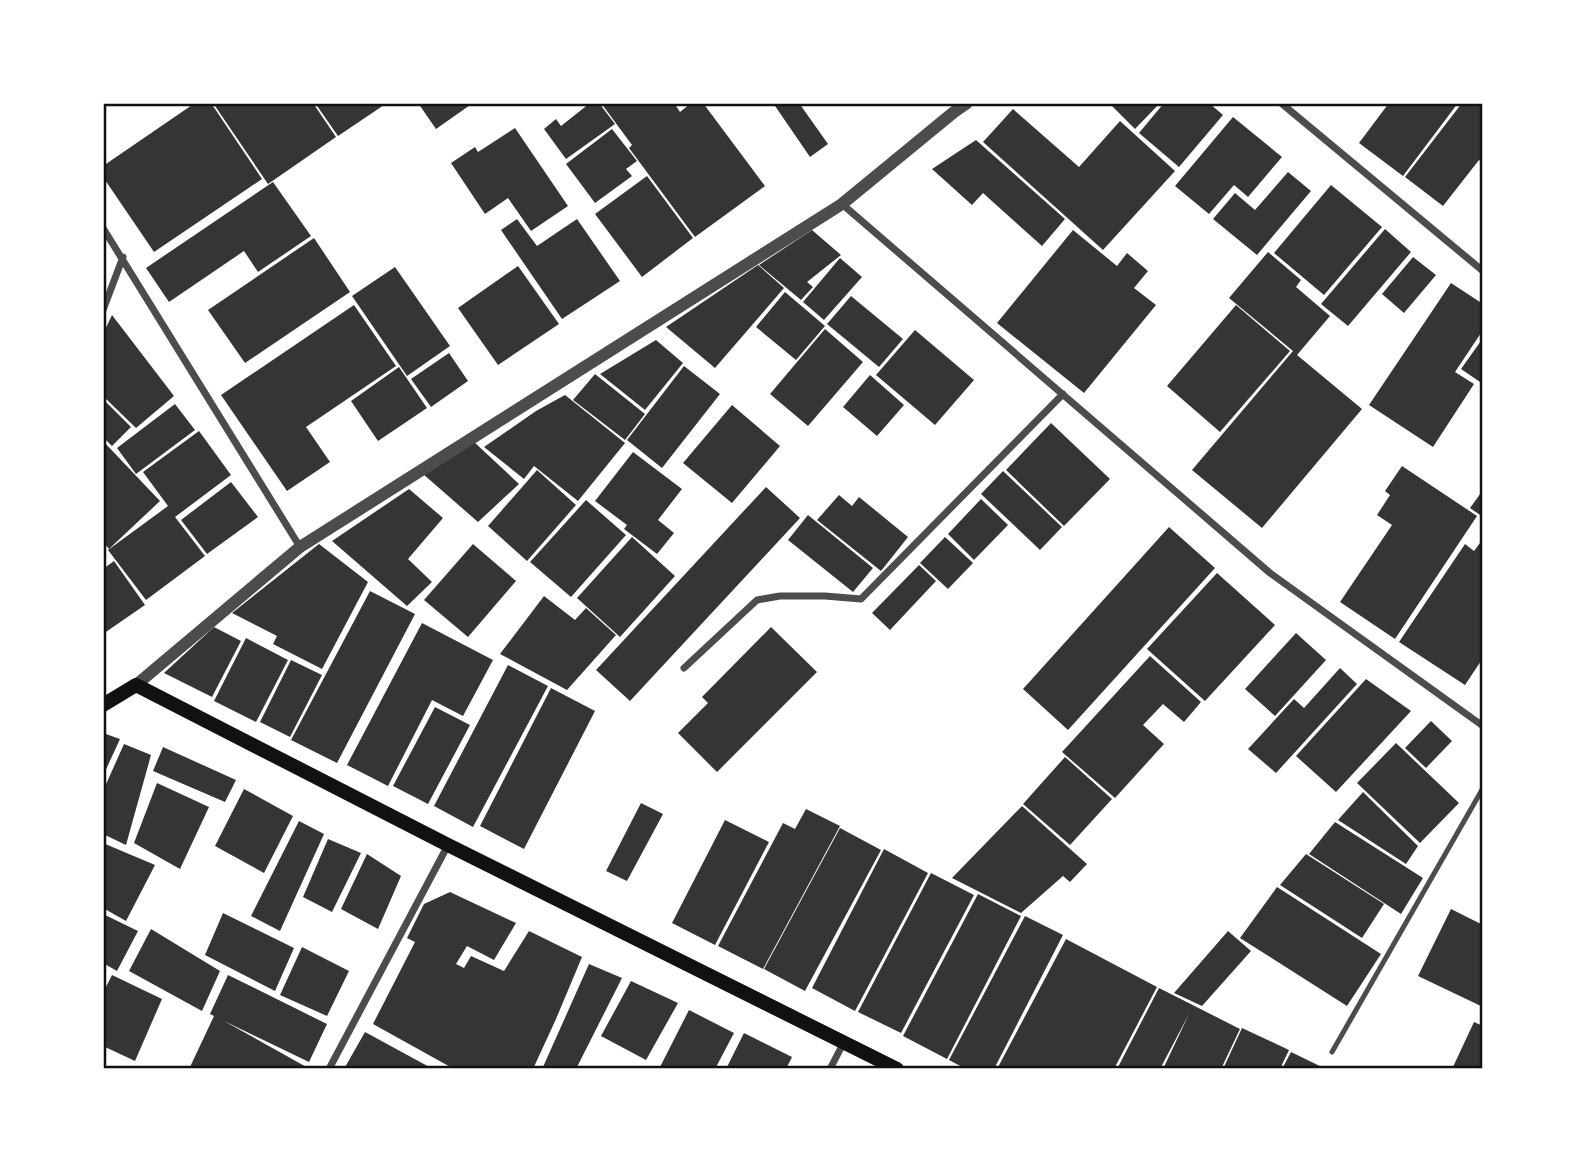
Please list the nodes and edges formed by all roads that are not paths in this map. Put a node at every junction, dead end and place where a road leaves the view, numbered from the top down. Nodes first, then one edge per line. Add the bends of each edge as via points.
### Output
1 (967, 103) edge
2 (1281, 103) edge
3 (842, 204) junction
4 (103, 228) edge
5 (123, 257) junction
6 (1483, 271) edge
7 (103, 310) edge
8 (1063, 394) junction
9 (300, 547) junction
10 (684, 668) dead end
11 (136, 685) junction
12 (103, 705) edge
13 (1483, 726) edge
14 (1483, 788) edge
15 (448, 845) junction
16 (844, 1042) junction
17 (1332, 1052) dead end
18 (329, 1069) edge
19 (830, 1069) edge
20 (897, 1069) edge

1 - 3 street
2 - 6 street
3 - 8 street
3 - 9 street
4 - 5 street
5 - 7 street
5 - 9 street
8 - 10 street via 862,598 780,596 757,600
8 - 13 street via 1270,573
9 - 11 street
11 - 12 main road
11 - 15 main road
14 - 17 lane
15 - 16 main road
15 - 18 street
16 - 19 street
16 - 20 main road

